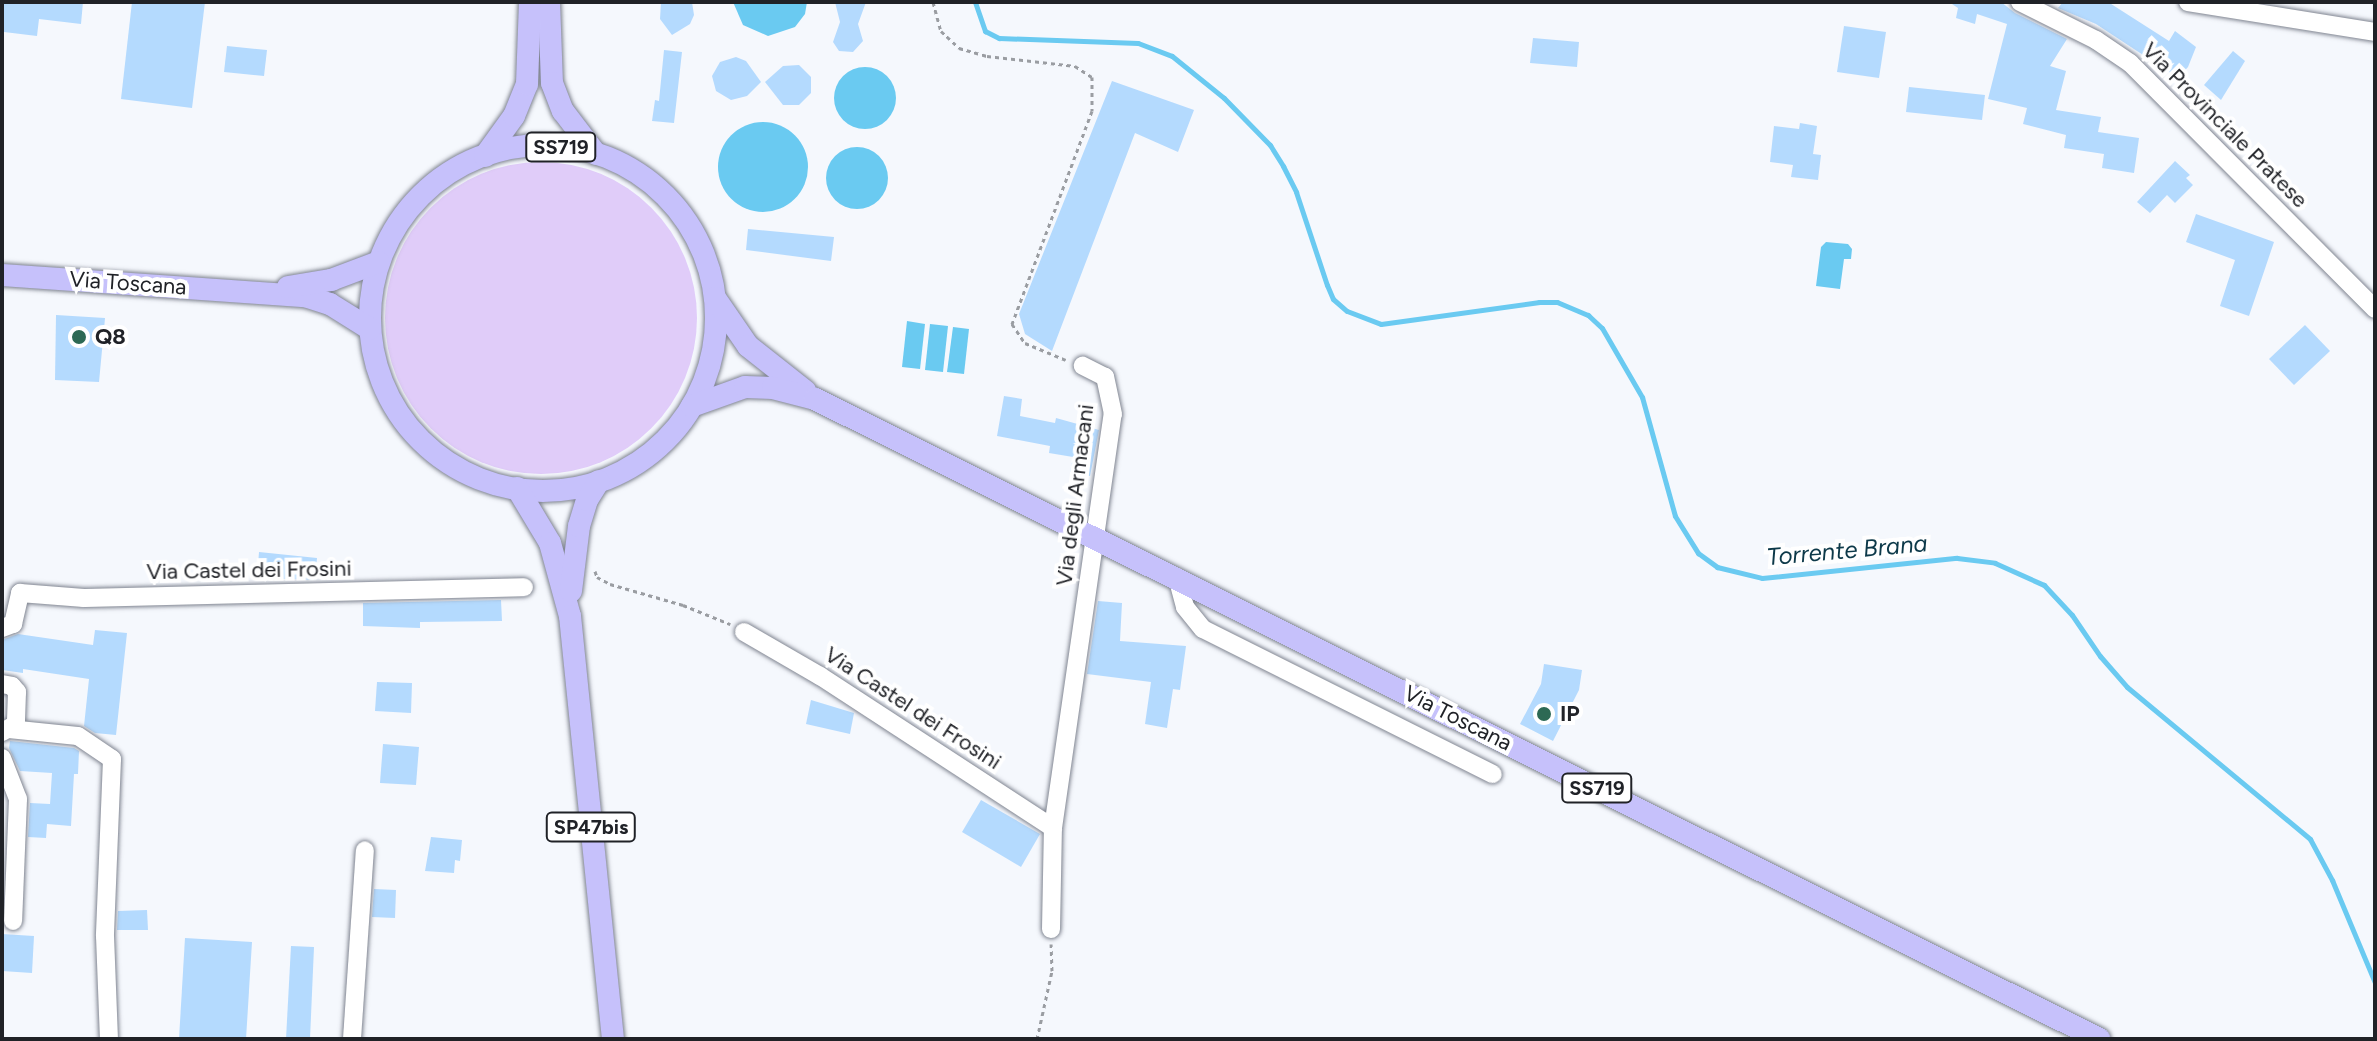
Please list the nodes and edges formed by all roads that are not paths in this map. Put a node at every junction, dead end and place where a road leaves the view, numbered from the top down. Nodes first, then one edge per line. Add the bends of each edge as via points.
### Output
1 (530, 2) edge
2 (549, 2) edge
3 (2020, 2) edge
4 (2188, 2) edge
5 (2045, 6) edge
6 (2375, 32) edge
7 (596, 154) junction
8 (485, 156) junction
9 (379, 262) junction
10 (2, 275) edge
11 (255, 291) junction
12 (715, 298) junction
13 (2375, 309) edge
14 (370, 329) junction
15 (1083, 366) road end
16 (815, 399) junction
17 (692, 406) junction
18 (599, 481) junction
19 (517, 488) junction
20 (1095, 537) junction
21 (1177, 577) junction
22 (524, 587) dead end
23 (11, 592) edge
24 (570, 616) junction
25 (2, 628) edge
26 (744, 632) road end
27 (2, 684) edge
28 (6, 730) edge
29 (2, 758) edge
30 (1493, 774) dead end
31 (1053, 828) junction
32 (365, 850) dead end
33 (13, 921) dead end
34 (1051, 929) road end
35 (109, 1039) edge
36 (352, 1039) edge
37 (613, 1039) edge
38 (2099, 1039) edge

1 - 8 main road via 527,84 514,116
2 - 7 main road via 552,83 563,111
3 - 5 street, Via Provinciale Pratese
4 - 6 street
5 - 13 street, Via Provinciale Pratese via 2140,72
7 - 8 main road, SS719 via 540,145
7 - 12 main road, SS719 via 648,181 677,208 702,251
8 - 9 main road, SS719 via 453,170 426,191 398,224
9 - 11 main road, Via Toscana via 331,280
9 - 14 main road, SS719
10 - 11 main road, Via Toscana
11 - 14 main road, Via Toscana via 322,301
12 - 16 main road, Via Toscana / SS719 via 748,346
12 - 17 main road, SS719 via 712,354
14 - 19 main road, SS719 via 384,385 415,435 462,470
15 - 20 street, Via degli Armacani via 1105,377 1112,398
16 - 17 main road, Via Toscana / SS719 via 745,387
16 - 20 main road, Via Toscana / SS719
17 - 18 main road, SS719 via 652,452
18 - 19 main road, SS719 via 559,490
18 - 24 main road, SP47bis via 579,526
19 - 24 main road, SP47bis via 550,543
20 - 21 main road, Via Toscana / SS719
20 - 31 street, Via degli Armacani
21 - 30 street via 1190,616 1203,629
21 - 38 main road, Via Toscana / SS719
22 - 23 street, Via Castel dei Frosini via 84,598
23 - 25 street, Via Castel dei Frosini via 13,624
24 - 37 main road, SP47bis
26 - 31 street, Via Castel dei Frosini
27 - 28 street via 17,692 16,724
28 - 35 street via 78,736 112,759 105,936
29 - 33 street via 18,799
31 - 34 street, Via degli Armacani
32 - 36 street

